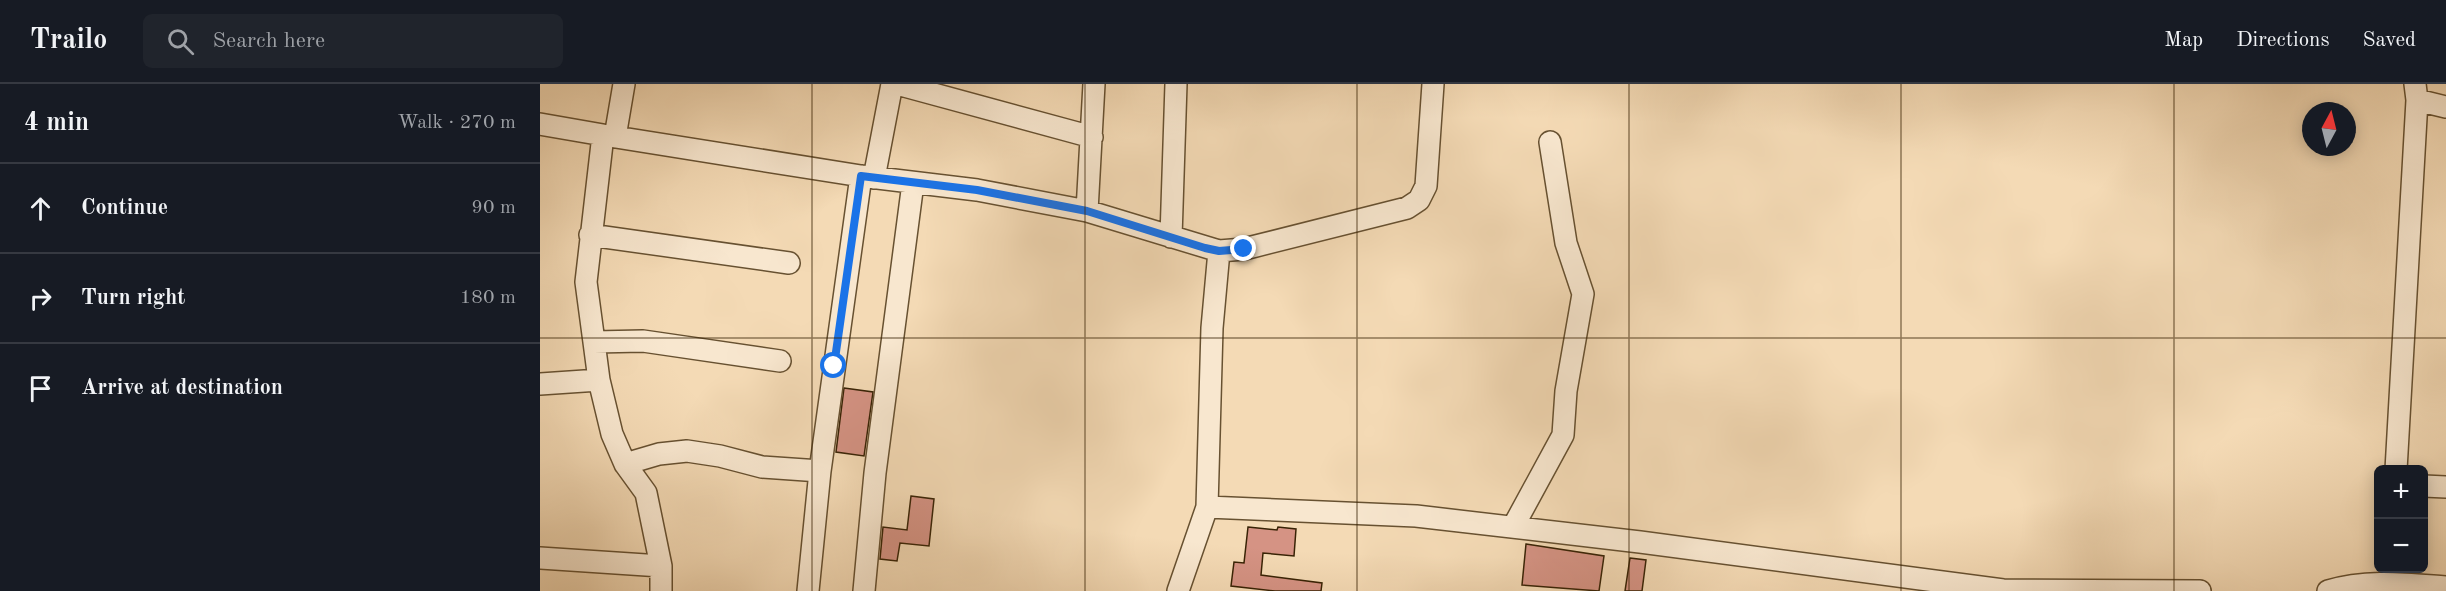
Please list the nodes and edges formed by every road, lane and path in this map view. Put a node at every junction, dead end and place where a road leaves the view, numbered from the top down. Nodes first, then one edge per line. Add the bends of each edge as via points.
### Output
1 (624, 84) edge
2 (892, 84) edge
3 (897, 84) edge
4 (1094, 84) edge
5 (1176, 84) edge
6 (1433, 84) edge
7 (2416, 92) edge
8 (2446, 107) edge
9 (540, 124) edge
10 (609, 136) junction
11 (1092, 137) junction
12 (1550, 142) dead end
13 (867, 177) junction
14 (913, 183) junction
15 (1087, 211) junction
16 (590, 235) junction
17 (1171, 237) junction
18 (1219, 251) junction
19 (789, 263) dead end
20 (594, 342) junction
21 (780, 361) dead end
22 (599, 380) junction
23 (540, 384) edge
24 (624, 464) junction
25 (2396, 465) edge
26 (820, 471) junction
27 (2428, 486) edge
28 (2446, 487) edge
29 (1207, 507) junction
30 (1513, 527) junction
31 (540, 558) edge
32 (661, 566) junction
33 (2446, 587) edge
34 (661, 591) edge
35 (808, 591) edge
36 (864, 591) edge
37 (1178, 591) edge
38 (2003, 591) edge
39 (2200, 591) edge
40 (2328, 591) edge

1 - 10 street
2 - 13 street
3 - 11 street
4 - 11 street
5 - 17 street
6 - 18 street via 1426,186 1419,200 1407,208 1244,249
7 - 8 street
7 - 25 street
9 - 10 street
10 - 13 street
10 - 16 street
11 - 15 street
12 - 30 street via 1566,243 1583,294 1566,391 1563,435
13 - 14 street
13 - 26 street
14 - 15 street via 977,190
14 - 36 street via 875,473
15 - 17 street
16 - 19 street
16 - 20 street via 586,282
17 - 18 street
18 - 29 street via 1212,328
20 - 21 street via 643,341
20 - 22 street
22 - 23 street
22 - 24 street
24 - 26 street via 659,454 687,452 762,467
24 - 32 street via 646,493
26 - 35 street
27 - 28 street
29 - 30 street via 1363,513
29 - 37 street
30 - 38 street
31 - 32 street
32 - 34 street
33 - 40 street via 2378,582
38 - 39 street

